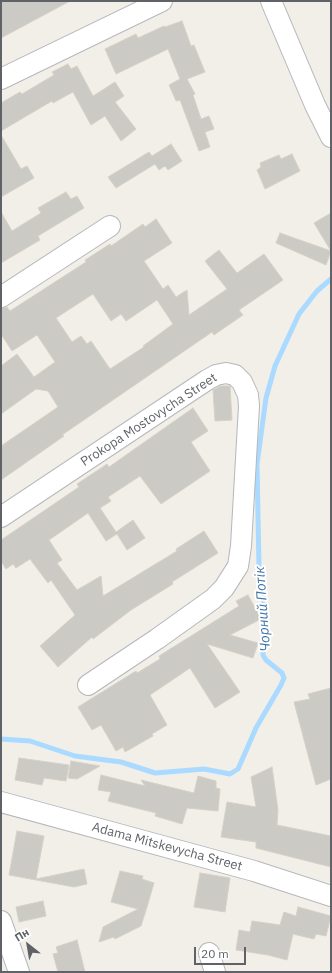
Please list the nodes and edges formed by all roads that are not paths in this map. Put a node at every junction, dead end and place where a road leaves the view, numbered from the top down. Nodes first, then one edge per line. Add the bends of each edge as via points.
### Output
1 (162, 1) edge
2 (271, 1) edge
3 (1, 79) edge
4 (331, 137) edge
5 (110, 226) dead end
6 (1, 297) edge
7 (1, 517) edge
8 (88, 685) dead end
9 (1, 802) edge
10 (331, 896) edge
11 (1, 921) edge
12 (208, 953) dead end
13 (19, 972) edge
14 (215, 972) edge

1 - 3 street
2 - 4 street via 314,105
5 - 6 street
7 - 8 street, Prokopa Mostovycha Street via 207,380 221,374 231,374 239,378 244,386 249,406 241,546 235,571 224,588 212,599 158,639
9 - 10 street, Adama Mitskevycha Street via 254,871
11 - 13 street
12 - 14 street

